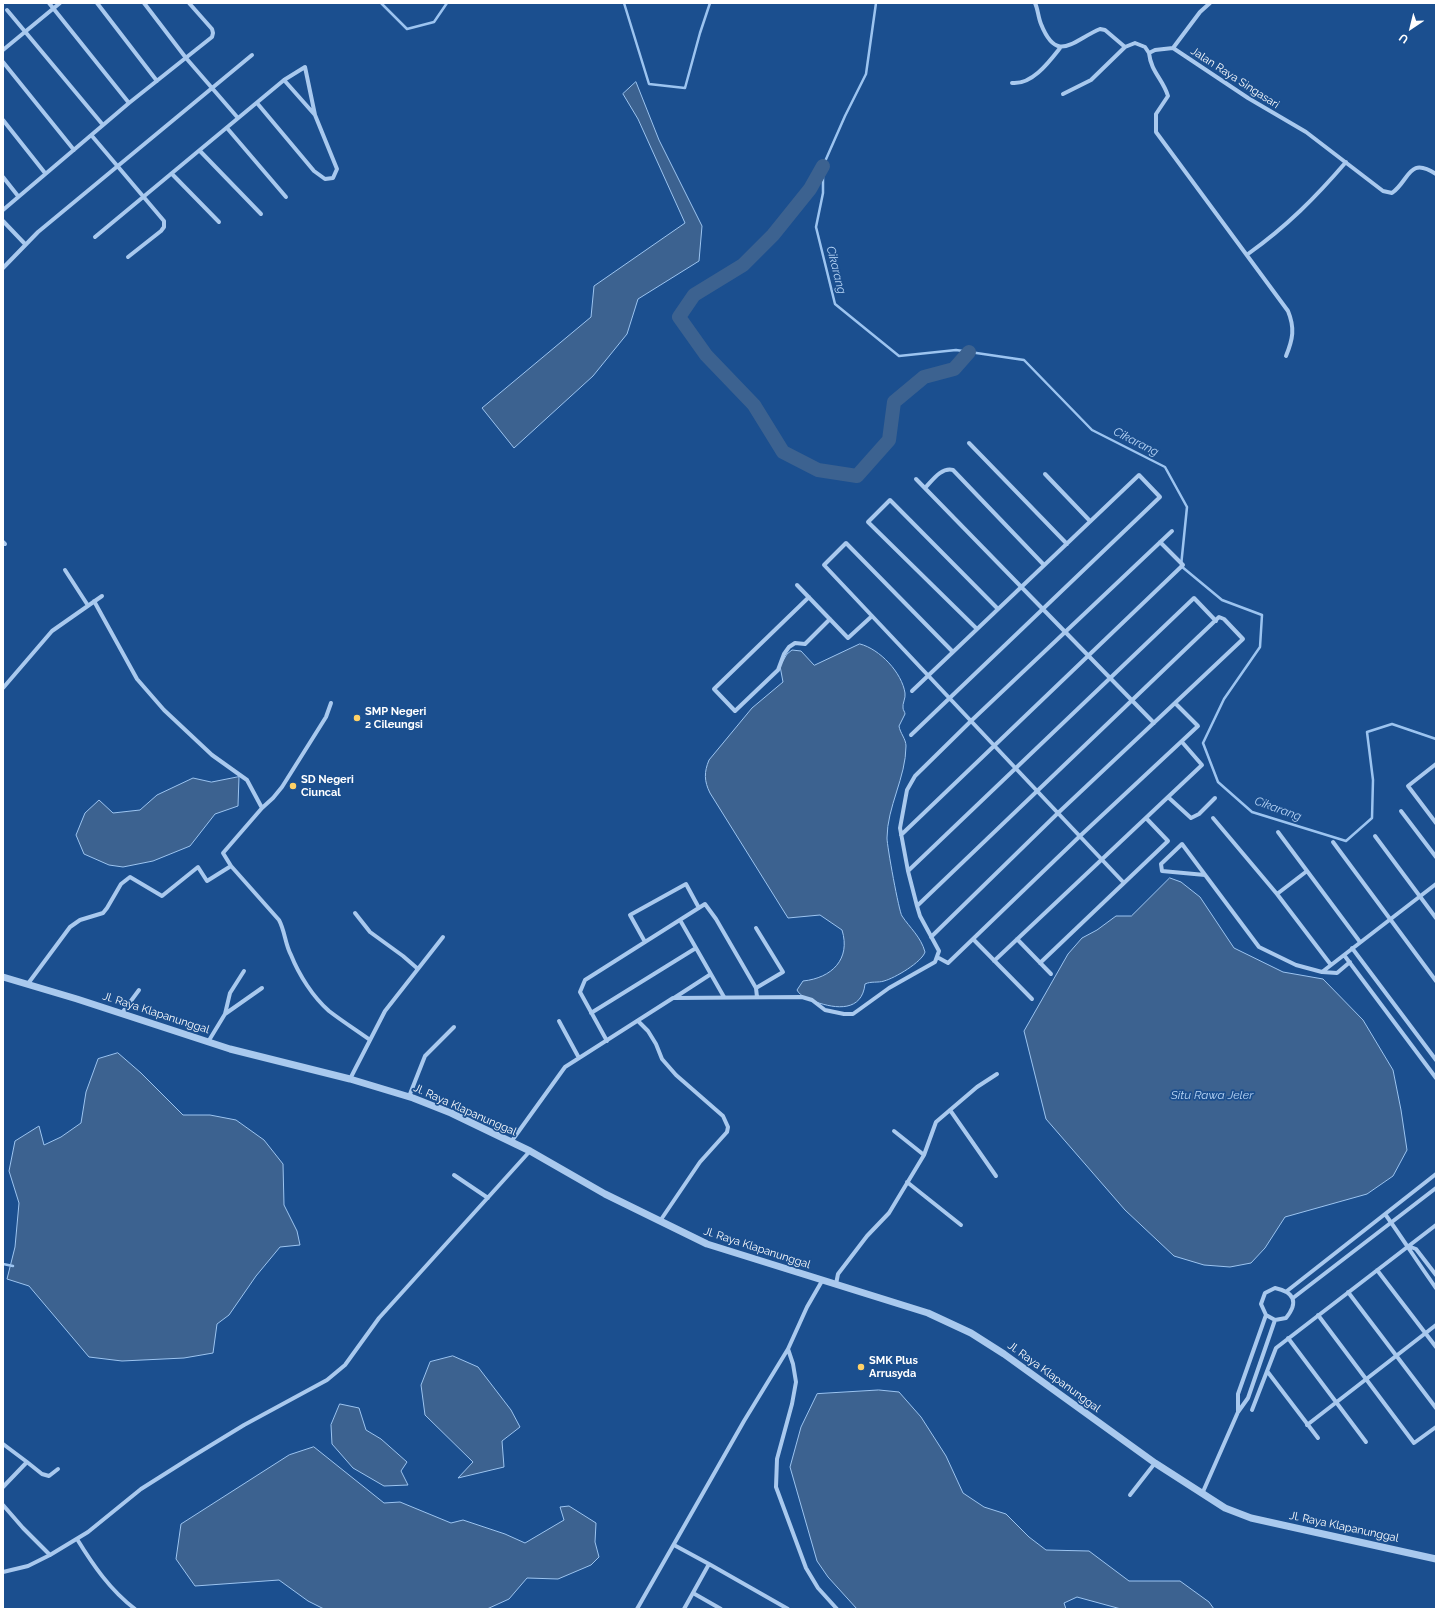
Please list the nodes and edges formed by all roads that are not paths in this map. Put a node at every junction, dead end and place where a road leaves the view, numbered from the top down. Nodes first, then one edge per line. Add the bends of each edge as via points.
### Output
1 (49, 3) edge
2 (60, 3) edge
3 (97, 3) edge
4 (144, 3) edge
5 (188, 3) edge
6 (1035, 3) edge
7 (1210, 3) edge
8 (54, 9) junction
9 (7, 10) dead end
10 (26, 32) junction
11 (1125, 47) junction
12 (1060, 48) junction
13 (1173, 48) junction
14 (3, 50) edge
15 (1149, 52) junction
16 (252, 55) dead end
17 (186, 58) junction
18 (3, 62) edge
19 (284, 80) junction
20 (157, 81) junction
21 (1012, 83) dead end
22 (212, 88) junction
23 (1063, 94) dead end
24 (129, 103) junction
25 (257, 103) junction
26 (315, 116) junction
27 (238, 118) junction
28 (3, 120) edge
29 (104, 125) junction
30 (227, 128) junction
31 (92, 136) junction
32 (74, 150) junction
33 (200, 151) junction
34 (1346, 162) junction
35 (118, 167) junction
36 (45, 173) junction
37 (172, 174) junction
38 (1436, 174) edge
39 (3, 177) edge
40 (18, 196) junction
41 (143, 197) junction
42 (286, 197) dead end
43 (3, 210) edge
44 (261, 214) dead end
45 (3, 221) edge
46 (219, 222) dead end
47 (95, 237) dead end
48 (25, 244) junction
49 (1248, 254) junction
50 (128, 257) dead end
51 (3, 268) edge
52 (1286, 356) dead end
53 (969, 443) dead end
54 (1045, 474) dead end
55 (916, 479) dead end
56 (925, 488) junction
57 (1090, 521) junction
58 (1172, 531) dead end
59 (1160, 542) junction
60 (1067, 544) junction
61 (1044, 565) junction
62 (65, 570) dead end
63 (797, 585) dead end
64 (1022, 586) junction
65 (102, 596) dead end
66 (809, 597) junction
67 (94, 601) junction
68 (87, 604) junction
69 (998, 609) junction
70 (1043, 609) junction
71 (872, 616) junction
72 (830, 619) junction
73 (1216, 621) junction
74 (977, 629) junction
75 (1065, 632) junction
76 (953, 652) junction
77 (1088, 655) junction
78 (928, 675) junction
79 (1110, 678) junction
80 (3, 688) edge
81 (912, 690) dead end
82 (949, 698) junction
83 (1132, 700) junction
84 (332, 703) dead end
85 (1175, 703) junction
86 (971, 721) junction
87 (1154, 723) junction
88 (911, 735) dead end
89 (1182, 742) junction
90 (994, 746) junction
91 (1436, 766) edge
92 (1016, 768) junction
93 (1037, 790) junction
94 (1168, 797) junction
95 (1215, 798) dead end
96 (262, 808) junction
97 (1402, 810) dead end
98 (1058, 813) junction
99 (1146, 818) junction
100 (1213, 818) dead end
101 (1436, 823) edge
102 (1278, 832) dead end
103 (901, 835) junction
104 (1080, 836) junction
105 (1375, 836) dead end
106 (1333, 842) dead end
107 (1436, 857) edge
108 (1102, 859) junction
109 (231, 866) junction
110 (908, 871) junction
111 (1307, 871) junction
112 (1204, 875) junction
113 (1124, 883) junction
114 (1436, 884) edge
115 (1277, 894) junction
116 (1420, 896) junction
117 (917, 906) junction
118 (699, 908) junction
119 (355, 913) dead end
120 (1436, 918) edge
121 (1390, 919) junction
122 (680, 920) junction
123 (756, 928) dead end
124 (444, 937) dead end
125 (931, 937) junction
126 (973, 939) junction
127 (1017, 940) junction
128 (646, 942) junction
129 (1360, 942) junction
130 (696, 948) junction
131 (1352, 948) junction
132 (1344, 954) junction
133 (938, 957) junction
134 (994, 961) junction
135 (1350, 962) junction
136 (1040, 963) junction
137 (1331, 965) junction
138 (418, 969) junction
139 (1369, 970) junction
140 (244, 971) dead end
141 (1322, 972) junction
142 (711, 974) junction
143 (1051, 974) dead end
144 (3, 977) edge
145 (1361, 977) junction
146 (1436, 981) edge
147 (27, 985) junction
148 (262, 988) dead end
149 (756, 988) junction
150 (139, 990) dead end
151 (757, 997) junction
152 (673, 998) junction
153 (724, 998) junction
154 (1032, 999) dead end
155 (122, 1013) junction
156 (591, 1013) junction
157 (225, 1014) junction
158 (559, 1021) dead end
159 (638, 1021) junction
160 (454, 1027) dead end
161 (1420, 1038) junction
162 (370, 1040) junction
163 (607, 1041) junction
164 (208, 1042) junction
165 (1412, 1045) junction
166 (579, 1058) junction
167 (1436, 1060) edge
168 (997, 1074) dead end
169 (1436, 1078) edge
170 (350, 1079) junction
171 (413, 1098) junction
172 (950, 1110) junction
173 (894, 1130) dead end
174 (511, 1142) junction
175 (530, 1151) junction
176 (924, 1155) junction
177 (1436, 1174) edge
178 (454, 1175) dead end
179 (996, 1176) dead end
180 (908, 1182) junction
181 (1436, 1188) edge
182 (488, 1198) junction
183 (1385, 1214) junction
184 (660, 1221) junction
185 (1391, 1222) junction
186 (961, 1225) dead end
187 (1436, 1225) edge
188 (1408, 1246) junction
189 (1377, 1270) junction
190 (1436, 1275) edge
191 (822, 1281) junction
192 (836, 1285) junction
193 (1436, 1288) edge
194 (1287, 1291) junction
195 (1348, 1292) junction
196 (1293, 1298) junction
197 (1318, 1315) junction
198 (1266, 1316) junction
199 (1276, 1320) junction
200 (1436, 1325) edge
201 (1426, 1333) junction
202 (1288, 1338) junction
203 (1436, 1347) edge
204 (788, 1349) junction
205 (1396, 1356) junction
206 (1266, 1371) junction
207 (1366, 1380) junction
208 (1336, 1402) junction
209 (1436, 1408) edge
210 (1252, 1410) dead end
211 (1238, 1412) junction
212 (1307, 1425) junction
213 (1436, 1427) edge
214 (1318, 1438) dead end
215 (1366, 1442) dead end
216 (3, 1444) edge
217 (27, 1462) junction
218 (1155, 1462) junction
219 (58, 1469) dead end
220 (3, 1487) edge
221 (1202, 1494) junction
222 (1130, 1495) dead end
223 (3, 1505) edge
224 (77, 1539) junction
225 (674, 1545) junction
226 (50, 1555) junction
227 (1436, 1559) edge
228 (709, 1564) junction
229 (3, 1572) edge
230 (693, 1593) junction
231 (135, 1609) edge
232 (636, 1609) edge
233 (684, 1609) edge
234 (721, 1609) edge
235 (788, 1609) edge
236 (837, 1609) edge

1 - 8 street
2 - 8 street
3 - 20 street
4 - 17 street
5 - 17 street via 213,33 212,37
6 - 12 street via 1048,38 1052,44
7 - 13 street via 1200,12
8 - 10 street
8 - 24 street
9 - 10 street
10 - 14 street
10 - 29 street
11 - 12 street via 1105,30 1100,29
11 - 15 street via 1135,43 1145,47
11 - 23 street via 1091,80
12 - 21 street via 1029,80 1019,84
13 - 15 street
13 - 34 street, Jalan Raya Singasari via 1248,98 1306,132
15 - 49 street via 1150,64 1166,87 1168,96 1156,114 1156,132
16 - 22 street
17 - 20 street
17 - 22 street
18 - 32 street
19 - 25 street
19 - 26 street
19 - 26 street via 305,67
20 - 24 street
22 - 27 street
22 - 35 street
24 - 29 street
25 - 26 street via 314,171 320,177 329,180 336,175 337,170
25 - 27 street
27 - 30 street
28 - 36 street
29 - 31 street
30 - 33 street
30 - 42 street
31 - 32 street
31 - 35 street
32 - 36 street
33 - 37 street
33 - 44 street
34 - 38 street, Jalan Raya Singasari via 1383,191 1392,193 1416,167 1425,168
34 - 49 street via 1310,203 1276,234
35 - 41 street
35 - 48 street
36 - 40 street
37 - 41 street
37 - 46 street
39 - 40 street
40 - 43 street
41 - 47 street
41 - 50 street via 165,224
45 - 48 street
48 - 51 street
49 - 52 street via 1288,311 1293,323 1291,343
53 - 60 street
54 - 57 street
55 - 56 street
56 - 61 street via 942,471 953,470
56 - 64 street
57 - 60 street
57 - 70 street via 1139,475 1160,497
58 - 59 street
59 - 75 street
59 - 77 street via 1183,565
60 - 61 street
61 - 64 street
62 - 68 street
63 - 66 street
64 - 69 street
64 - 70 street
65 - 67 street
66 - 72 street
66 - 72 street via 714,689 735,711 778,670 789,648 795,643 805,644
67 - 68 street
67 - 96 street via 137,679 164,710 212,755 247,780
68 - 80 street via 52,630
69 - 74 street
69 - 74 street via 890,500 868,522
70 - 75 street
70 - 82 street
71 - 72 street via 848,638
71 - 76 street via 824,565 846,543
71 - 78 street
73 - 79 street via 1194,598
73 - 83 street
73 - 85 street via 1219,617 1224,619 1243,639
74 - 76 street
75 - 77 street
75 - 86 street
76 - 78 street
77 - 79 street
77 - 90 street
78 - 81 street
78 - 82 street
79 - 83 street
79 - 92 street
82 - 86 street
82 - 88 street
83 - 87 street
83 - 93 street
84 - 96 street via 326,717 282,787
85 - 87 street
85 - 89 street via 1198,726
86 - 90 street
86 - 103 street via 914,776 907,790 900,821
87 - 98 street
89 - 94 street via 1202,765
89 - 104 street
90 - 92 street
90 - 103 street
91 - 101 street via 1408,786
92 - 93 street
92 - 110 street
93 - 98 street
93 - 117 street
94 - 95 street via 1191,818 1199,814
94 - 99 street
96 - 109 street via 224,851 224,856
97 - 107 street
98 - 104 street
98 - 125 street
99 - 108 street
99 - 113 street via 1168,841
100 - 115 street
102 - 111 street
103 - 110 street
104 - 108 street
104 - 126 street
105 - 116 street
106 - 121 street
108 - 113 street
108 - 127 street
109 - 147 street via 207,881 198,868 162,896 130,877 121,884 103,913 80,920 70,927
109 - 162 street via 279,920 297,969 319,1002
110 - 117 street
111 - 115 street
111 - 129 street
112 - 112 street via 1182,844 1161,864 1162,870
112 - 141 street via 1259,947 1296,966
113 - 136 street
114 - 116 street
115 - 137 street
116 - 120 street
116 - 121 street
117 - 125 street
118 - 122 street
118 - 128 street via 686,884 630,915
118 - 149 street via 705,904 716,919
119 - 138 street via 370,932
121 - 129 street
121 - 146 street
122 - 128 street
122 - 130 street
123 - 149 street via 783,972
124 - 138 street
125 - 133 street via 939,951
126 - 133 street via 948,963
126 - 134 street
127 - 134 street
127 - 136 street
128 - 156 street via 585,980 580,992
129 - 131 street
130 - 142 street
130 - 156 street
131 - 132 street
131 - 139 street
132 - 135 street
132 - 137 street
133 - 151 street via 935,962 889,988 853,1014 825,1010 812,1000 802,997
134 - 154 street
135 - 141 street via 1337,972
135 - 145 street
136 - 143 street
137 - 141 street
138 - 162 street via 385,1011
139 - 145 street
139 - 161 street
140 - 157 street via 230,993
142 - 152 street
142 - 153 street
144 - 147 street, Jl. Raya Klapanunggal
145 - 165 street
147 - 155 street, Jl. Raya Klapanunggal
148 - 157 street
149 - 151 street
150 - 155 street
151 - 153 street
152 - 153 street
152 - 159 street
155 - 164 street, Jl. Raya Klapanunggal
156 - 163 street
157 - 164 street
158 - 166 street
159 - 163 street
159 - 184 street via 652,1038 662,1060 723,1116 728,1126 727,1132 700,1162
160 - 171 street via 425,1056 410,1094
161 - 165 street
161 - 167 street
162 - 170 street
163 - 166 street
164 - 170 street, Jl. Raya Klapanunggal
165 - 169 street
166 - 174 street via 565,1067
168 - 172 street
170 - 171 street, Jl. Raya Klapanunggal
171 - 174 street, Jl. Raya Klapanunggal
172 - 176 street via 932,1127
172 - 179 street
173 - 176 street
174 - 175 street, Jl. Raya Klapanunggal
175 - 182 street
175 - 184 street, Jl. Raya Klapanunggal via 605,1194
176 - 180 street
177 - 183 street
178 - 182 street
180 - 186 street
180 - 192 street via 888,1213 838,1274
181 - 185 street
182 - 224 street via 378,1318 345,1365 327,1380 244,1425 141,1489
183 - 185 street
183 - 194 street
184 - 191 street, Jl. Raya Klapanunggal via 707,1244
185 - 188 street
185 - 196 street
187 - 188 street
188 - 189 street
188 - 190 street via 1416,1249
188 - 193 street
189 - 195 street
189 - 201 street
191 - 192 street, Jl. Raya Klapanunggal
191 - 204 street
192 - 218 street, Jl. Raya Klapanunggal via 928,1313 971,1333
194 - 196 street
194 - 198 street via 1275,1288 1265,1293 1261,1304
195 - 197 street
195 - 205 street
196 - 199 street via 1293,1309 1286,1318
197 - 202 street
197 - 207 street
198 - 199 street
198 - 211 street via 1238,1394
199 - 211 street via 1248,1398
200 - 201 street
201 - 203 street
201 - 205 street
202 - 206 street via 1276,1348
202 - 208 street
204 - 225 street
204 - 236 street via 796,1382 777,1459 776,1487 806,1568 818,1588
205 - 207 street
205 - 209 street
206 - 210 street
206 - 212 street
207 - 208 street
207 - 213 street via 1414,1444
208 - 212 street
208 - 215 street
211 - 221 street
212 - 214 street
216 - 217 street
217 - 219 street via 42,1474 49,1476
217 - 220 street
218 - 221 street, Jl. Raya Klapanunggal
218 - 222 street
221 - 227 street, Jl. Raya Klapanunggal via 1225,1508 1251,1518
223 - 226 street
224 - 226 street
224 - 231 street via 93,1565 120,1597
225 - 228 street
225 - 232 street
226 - 229 street via 28,1566
228 - 230 street
228 - 235 street
230 - 233 street
230 - 234 street

